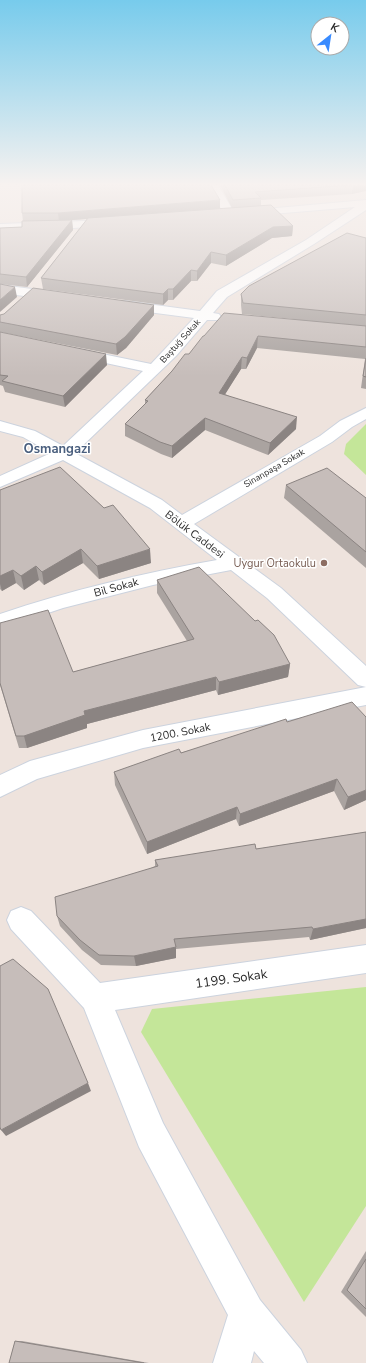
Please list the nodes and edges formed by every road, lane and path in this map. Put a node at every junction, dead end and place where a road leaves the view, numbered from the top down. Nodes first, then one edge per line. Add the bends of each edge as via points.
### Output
1 (299, 249) edge
2 (40, 280) dead end
3 (0, 290) edge
4 (31, 293) junction
5 (70, 298) edge
6 (20, 302) edge
7 (109, 303) edge
8 (203, 316) junction
9 (226, 318) edge
10 (62, 350) edge
11 (154, 369) junction
12 (366, 413) edge
13 (0, 426) edge
14 (65, 453) junction
15 (0, 482) edge
16 (182, 523) junction
17 (234, 563) junction
18 (0, 622) edge
19 (366, 679) edge
20 (366, 696) edge
21 (0, 786) edge
22 (21, 920) dead end
23 (366, 959) edge
24 (96, 998) junction
25 (247, 1313) junction
26 (232, 1363) edge
27 (288, 1363) edge

1 - 8 street, Baştuğ Sokak via 222,294
2 - 4 street
3 - 4 street
4 - 5 street
4 - 6 street
7 - 8 street
8 - 9 street
8 - 11 street, Baştuğ Sokak
10 - 11 street
11 - 14 street, Baştuğ Sokak
12 - 16 street, Sinanpaşa Sokak
13 - 14 street, Bölük Caddesi via 29,434
14 - 15 street, Baştuğ Sokak
14 - 16 street, Bölük Caddesi via 156,504
16 - 17 street, Bölük Caddesi
17 - 18 street, Bil Sokak via 153,578 58,602
17 - 19 street, Bölük Caddesi via 274,593
20 - 21 street, 1200. Sokak via 143,739 30,771
22 - 24 street
23 - 24 street, 1199. Sokak
24 - 25 street via 151,1135
25 - 26 street
25 - 27 street

